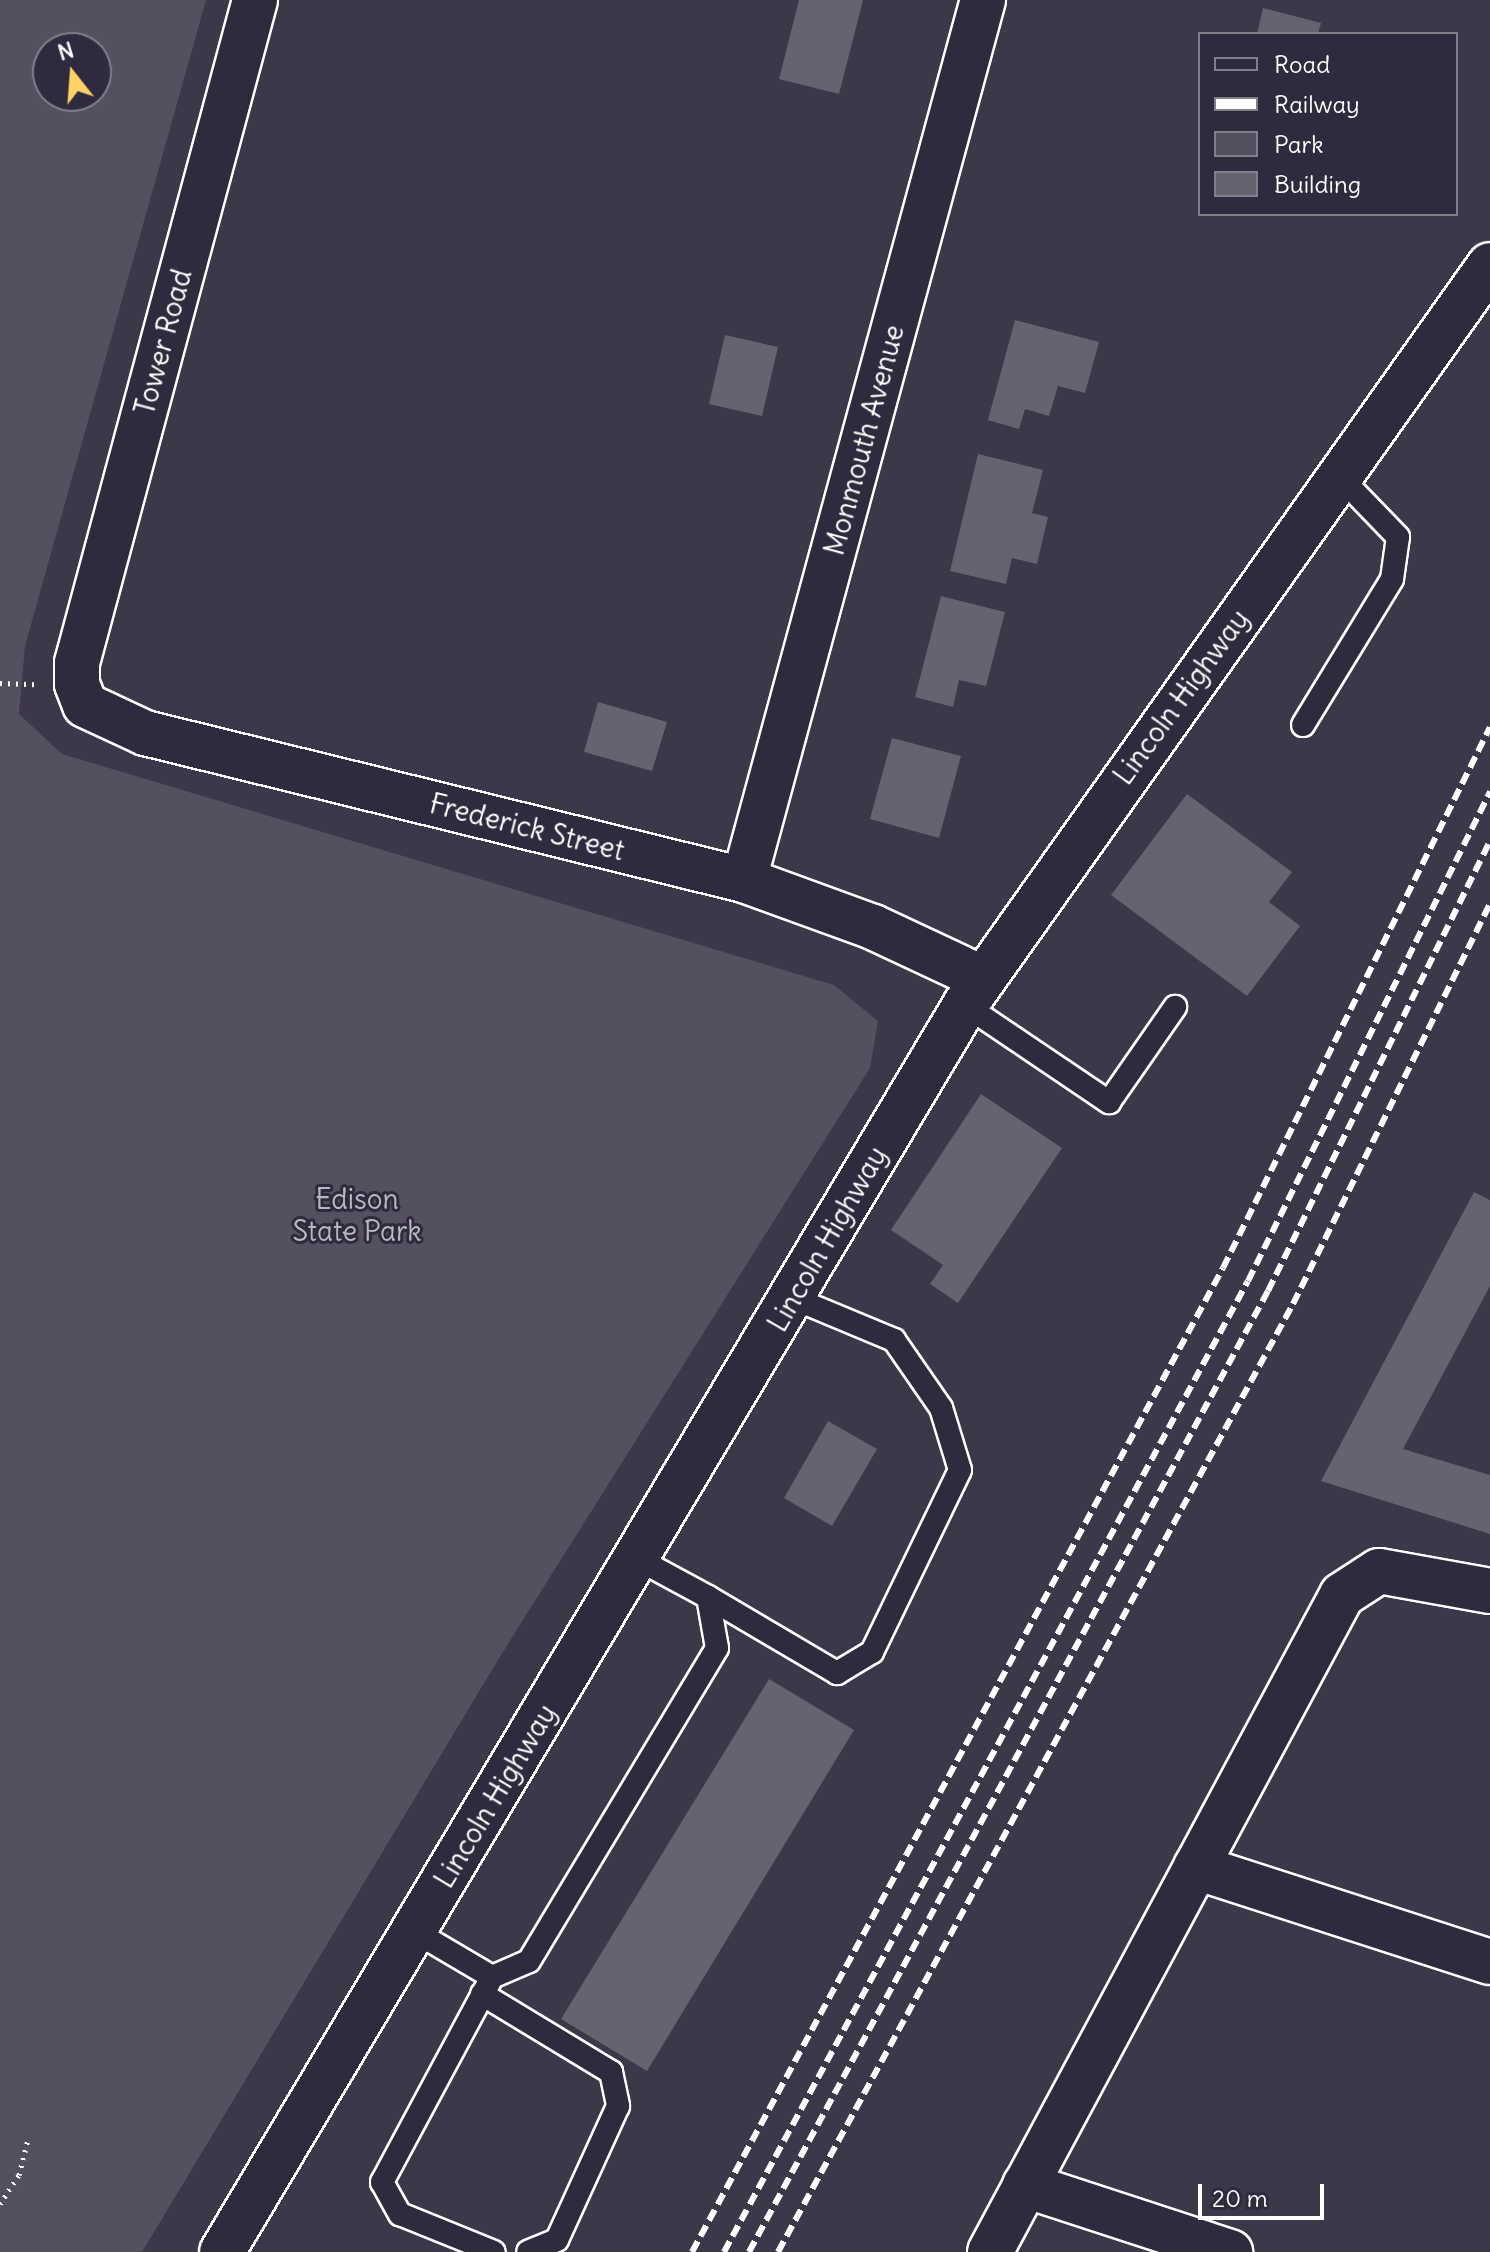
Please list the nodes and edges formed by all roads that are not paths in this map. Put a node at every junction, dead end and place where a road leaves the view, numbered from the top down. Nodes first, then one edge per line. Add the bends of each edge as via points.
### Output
1 (255, 0) edge
2 (983, 0) edge
3 (1490, 265) edge
4 (1340, 477) junction
5 (77, 684) joint
6 (1303, 725) dead end
7 (744, 880) junction
8 (973, 992) junction
9 (1175, 1007) dead end
10 (793, 1298) junction
11 (636, 1558) junction
12 (1490, 1591) edge
13 (708, 1597) junction
14 (1196, 1867) junction
15 (414, 1931) junction
16 (1490, 1962) edge
17 (487, 1985) junction
18 (1025, 2185) junction
19 (222, 2252) edge
20 (494, 2252) edge
21 (528, 2252) edge
22 (990, 2252) edge
23 (1230, 2252) edge

1 - 5 street, Tower Road via 77,663
2 - 7 street, Monmouth Avenue
3 - 4 street, Lincoln Highway
4 - 6 lane via 1398,537 1392,579
4 - 8 street, Lincoln Highway
5 - 7 street, Frederick Street via 85,705 145,733
7 - 8 street, Frederick Street via 873,927
8 - 9 lane via 1109,1102
8 - 10 street, Lincoln Highway
10 - 11 street, Lincoln Highway
10 - 13 lane via 894,1340 941,1408 960,1470 872,1652 837,1673
11 - 13 lane
11 - 15 street, Lincoln Highway
12 - 14 street via 1379,1571 1342,1595
13 - 17 lane via 717,1648 529,1961
14 - 16 street
14 - 18 street
15 - 17 lane
15 - 19 street, Lincoln Highway
17 - 20 lane via 382,2182 400,2214
17 - 21 lane via 611,2072 618,2106 557,2240
18 - 22 street
18 - 23 street

